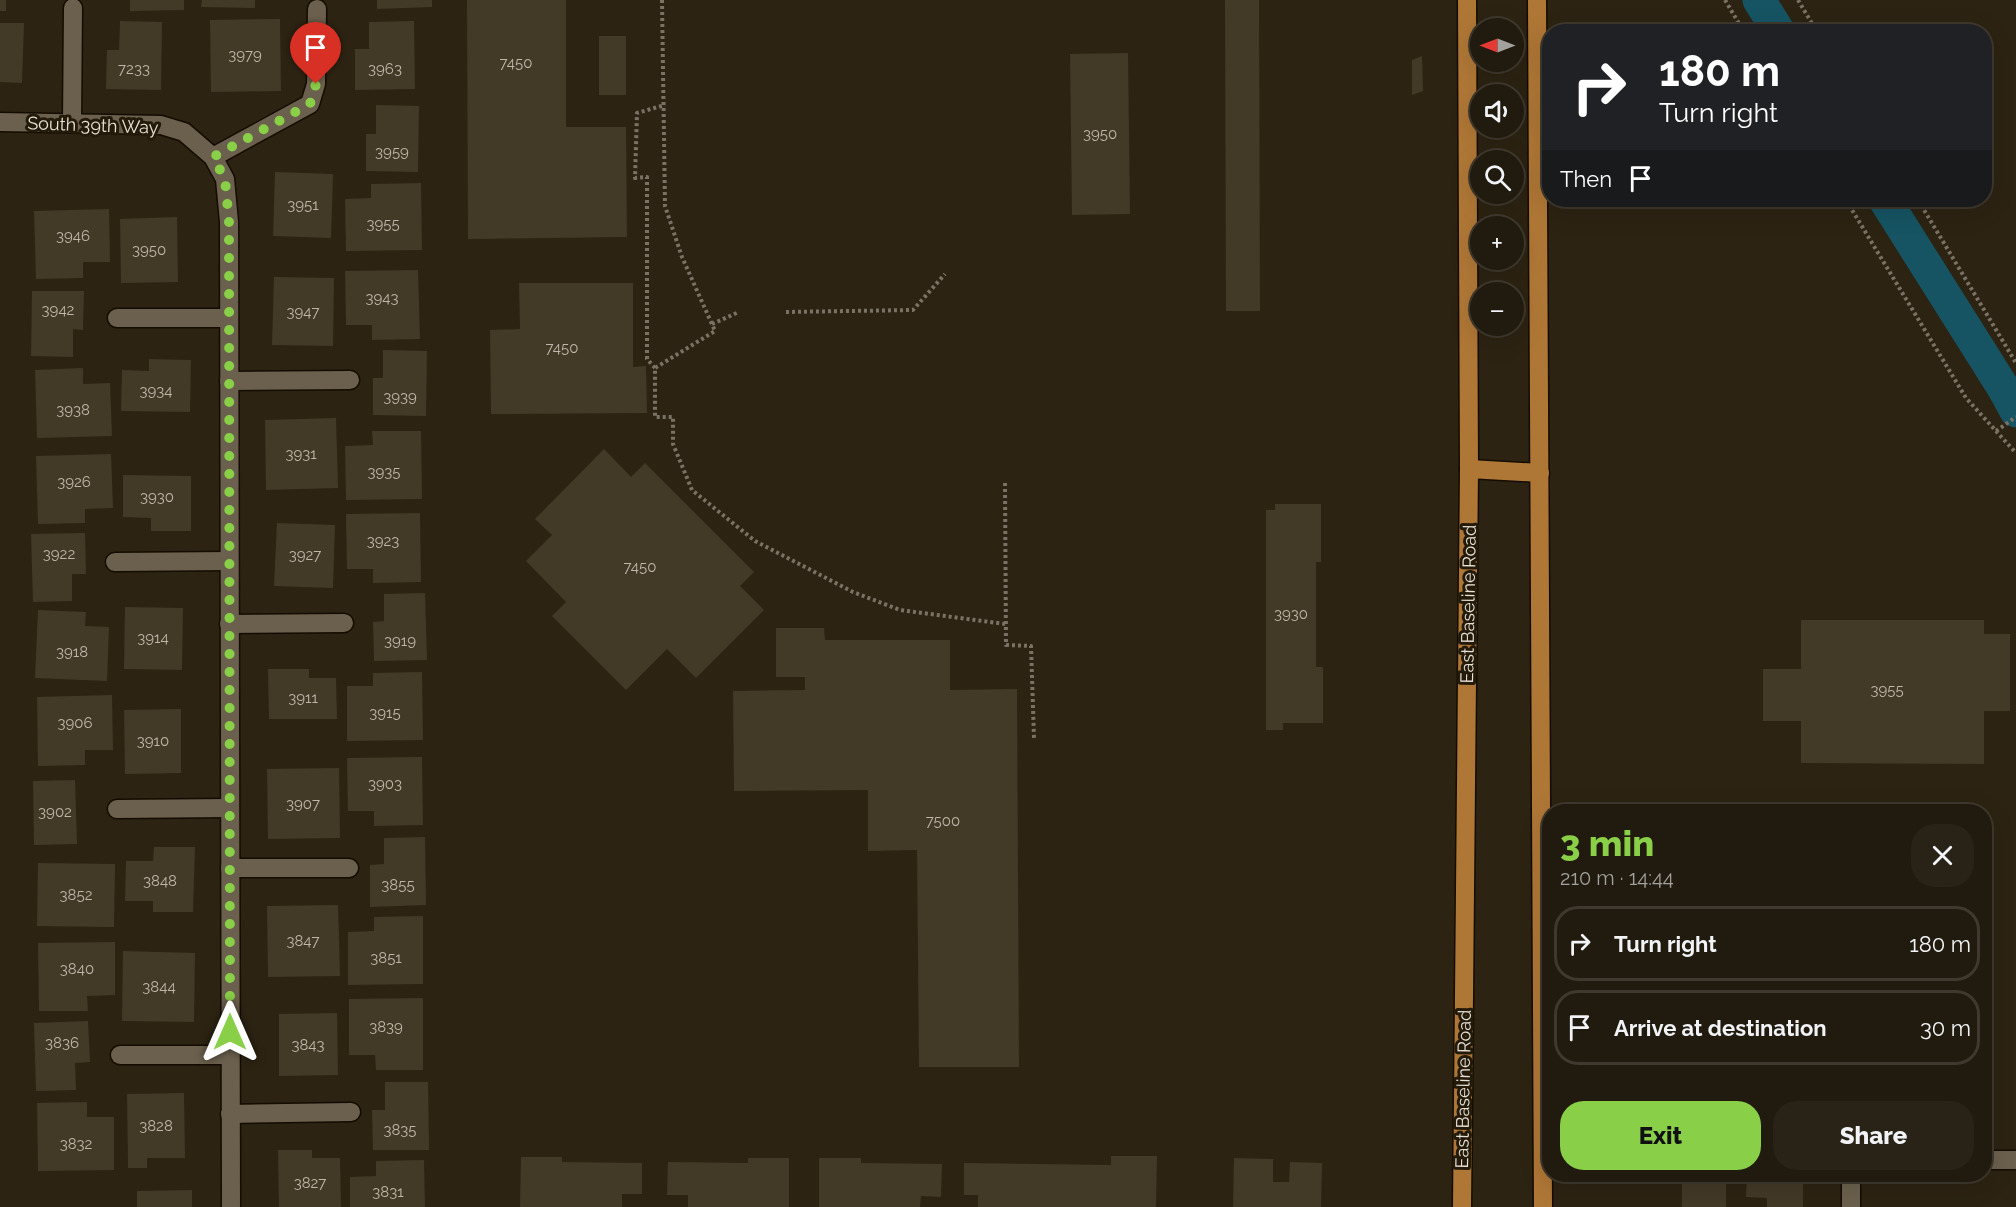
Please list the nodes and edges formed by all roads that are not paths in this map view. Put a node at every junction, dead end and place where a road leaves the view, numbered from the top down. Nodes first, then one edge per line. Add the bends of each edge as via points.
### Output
1 (1467, 0) edge
2 (1537, 0) edge
3 (73, 8) dead end
4 (317, 9) dead end
5 (0, 122) edge
6 (72, 122) junction
7 (213, 157) junction
8 (117, 318) dead end
9 (229, 318) junction
10 (350, 380) dead end
11 (229, 381) junction
12 (1469, 469) junction
13 (1540, 473) junction
14 (229, 561) junction
15 (115, 562) dead end
16 (344, 623) dead end
17 (229, 624) junction
18 (229, 808) junction
19 (117, 809) dead end
20 (230, 868) junction
21 (349, 868) dead end
22 (1542, 962) edge
23 (120, 1055) dead end
24 (230, 1055) junction
25 (351, 1112) dead end
26 (230, 1114) junction
27 (1992, 1160) edge
28 (2016, 1160) edge
29 (1543, 1182) edge
30 (1851, 1182) edge
31 (231, 1207) edge
32 (1462, 1207) edge
33 (1543, 1207) edge
34 (1851, 1207) edge

1 - 12 main road, East Baseline Road
2 - 13 main road
3 - 6 street
4 - 7 street via 316,84 310,104
5 - 6 street, South 39th Way
6 - 7 street, South 39th Way via 161,126 184,132
7 - 9 street via 225,179
8 - 9 street
9 - 11 street
10 - 11 street
11 - 14 street
12 - 13 main road
12 - 32 main road, East Baseline Road
13 - 22 main road
14 - 15 street
14 - 17 street
16 - 17 street
17 - 18 street
18 - 19 street
18 - 20 street
20 - 21 street
20 - 24 street
23 - 24 street
24 - 26 street
25 - 26 street
26 - 31 street
27 - 28 street
29 - 33 main road
30 - 34 street

